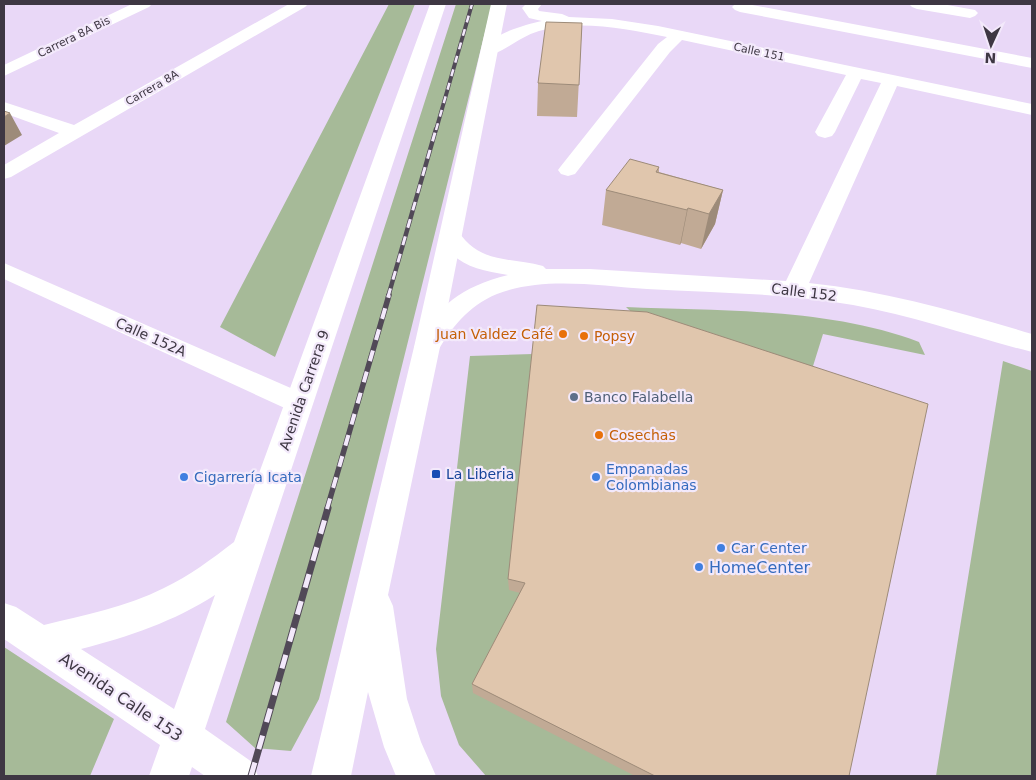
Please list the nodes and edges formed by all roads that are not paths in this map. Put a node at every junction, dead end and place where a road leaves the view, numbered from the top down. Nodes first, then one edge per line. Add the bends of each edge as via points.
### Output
1 (144, 4) edge
2 (300, 4) edge
3 (438, 4) edge
4 (499, 4) edge
5 (535, 4) edge
6 (917, 4) edge
7 (612, 8) dead end
8 (738, 9) edge
9 (971, 12) edge
10 (598, 23) junction
11 (678, 35) junction
12 (489, 50) junction
13 (1032, 63) edge
14 (4, 71) edge
15 (856, 72) junction
16 (891, 80) junction
17 (1032, 93) edge
18 (4, 107) edge
19 (1032, 110) edge
20 (74, 132) junction
21 (825, 132) dead end
22 (568, 170) dead end
23 (4, 173) edge
24 (450, 236) junction
25 (4, 270) edge
26 (571, 276) junction
27 (794, 289) junction
28 (1032, 342) edge
29 (427, 347) junction
30 (299, 403) junction
31 (248, 550) junction
32 (373, 583) junction
33 (4, 619) edge
34 (40, 643) junction
35 (183, 737) junction
36 (169, 776) edge
37 (238, 776) edge
38 (330, 776) edge
39 (416, 776) edge

1 - 14 street, Carrera 8A Bis
2 - 20 street, Carrera 8A
3 - 30 street, Avenida Carrera 9
4 - 12 street
5 - 10 street via 530,8 534,14
6 - 9 street
7 - 17 street, Calle 151
8 - 13 street
10 - 11 street, Calle 151
10 - 12 street, Calle 151 via 567,22 537,26 504,39
11 - 15 street, Calle 151
11 - 22 street via 664,48
12 - 24 street
15 - 16 street, Calle 151
15 - 21 street
16 - 19 street, Calle 151
16 - 27 street
18 - 20 street
20 - 23 street, Carrera 8A
24 - 26 street, Calle 152 via 457,250 472,259
24 - 29 street
25 - 30 street, Calle 152A
26 - 27 street, Calle 152
26 - 29 street, Calle 152 via 521,279 476,294 438,326
27 - 28 street, Calle 152 via 880,302
29 - 32 street
30 - 31 street, Avenida Carrera 9
31 - 34 street via 211,579 175,600 135,617
31 - 35 street, Avenida Carrera 9
32 - 38 street
32 - 39 street via 388,699
33 - 34 street, Avenida Calle 153
34 - 35 street, Avenida Calle 153
35 - 36 street, Avenida Carrera 9
35 - 37 street, Avenida Calle 153

